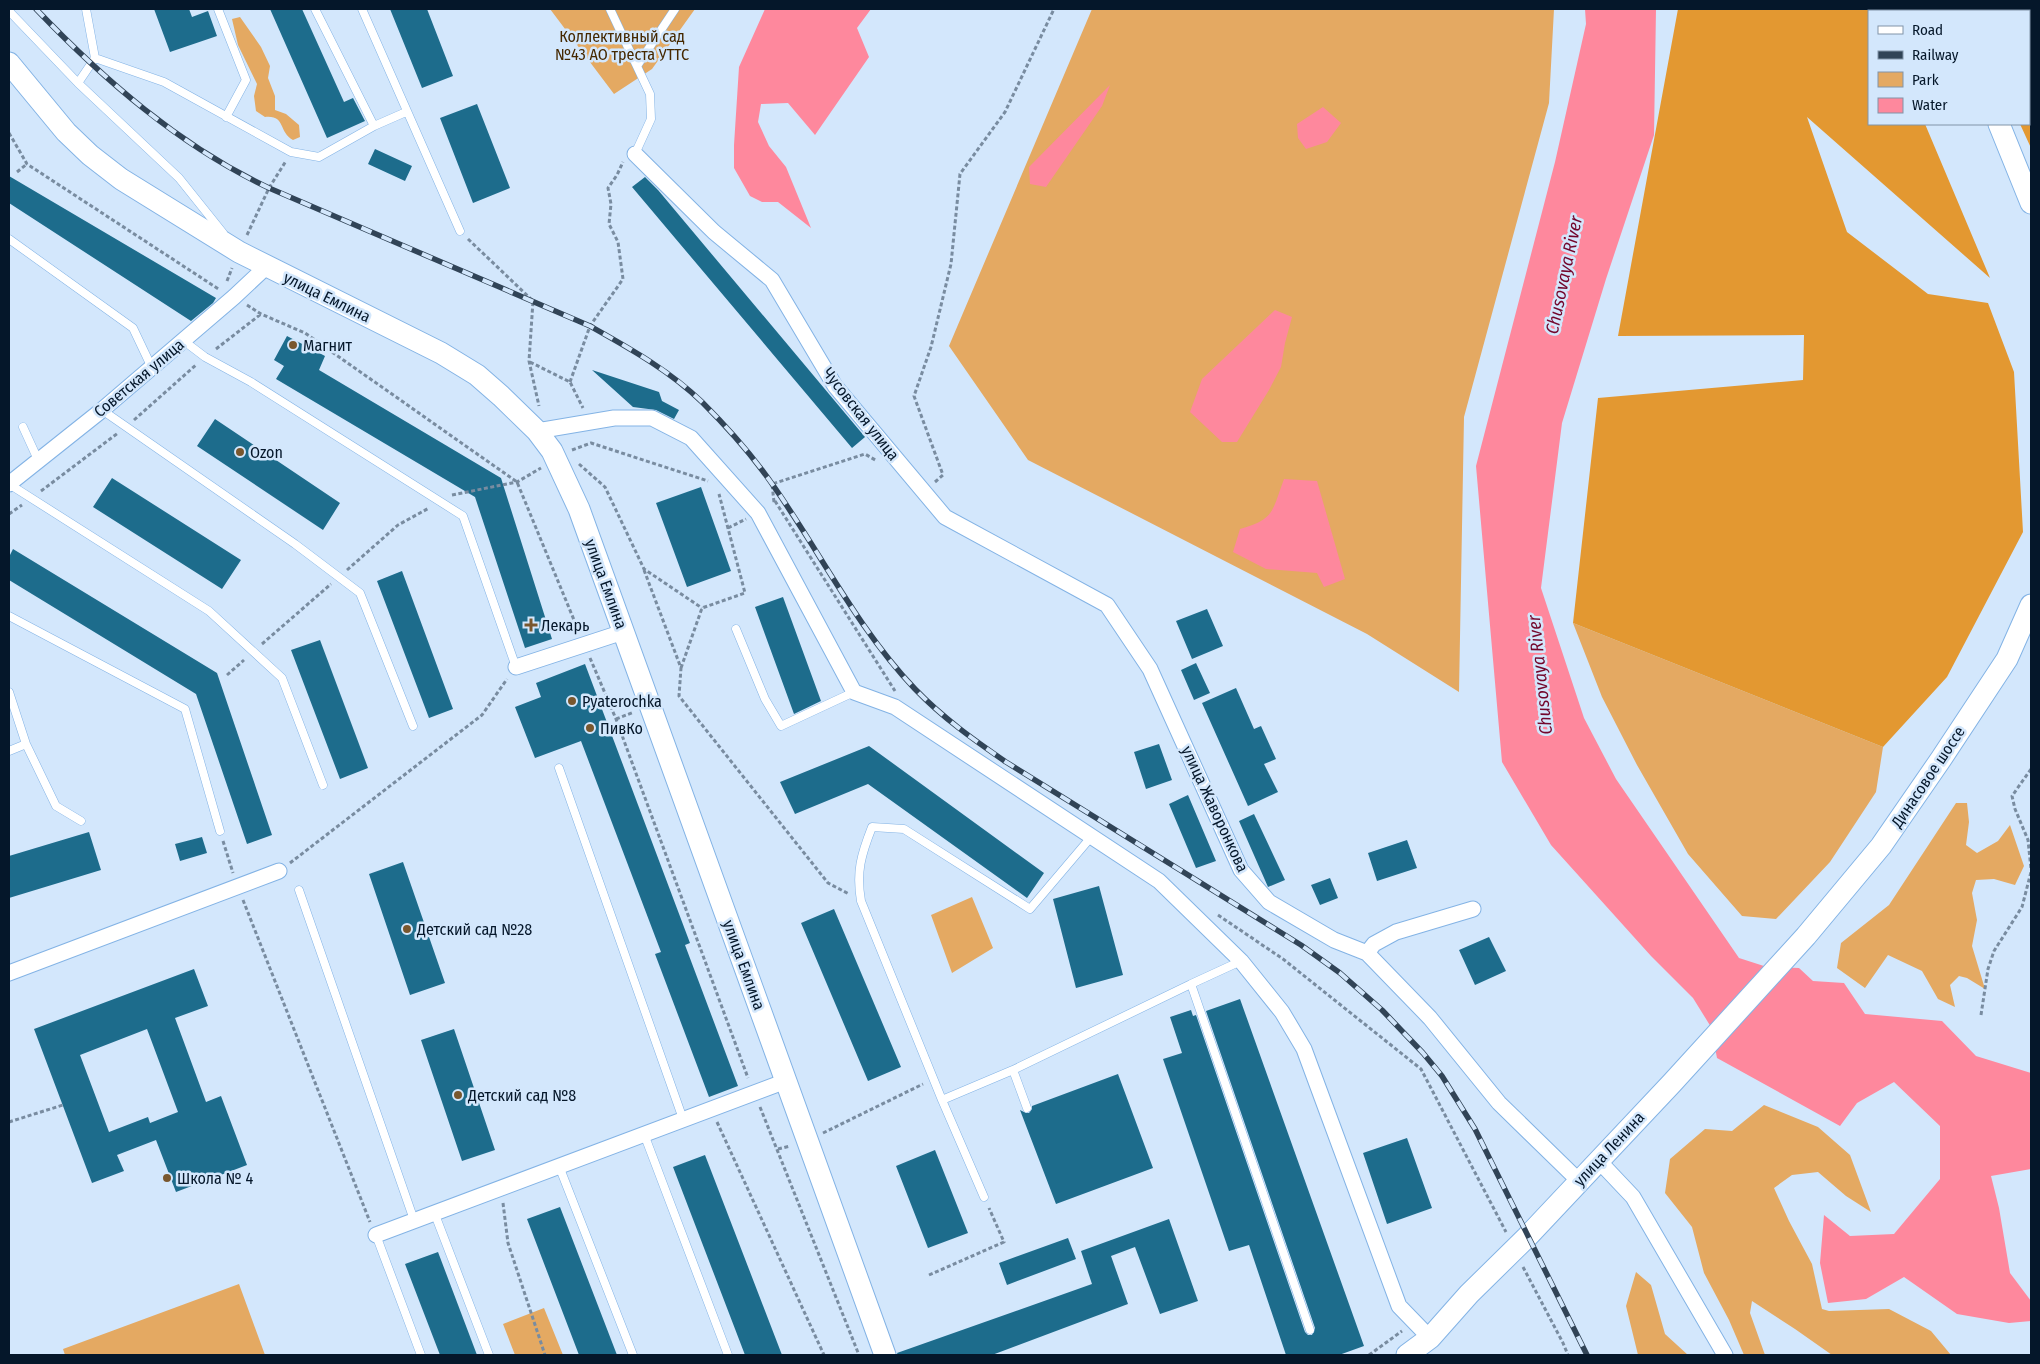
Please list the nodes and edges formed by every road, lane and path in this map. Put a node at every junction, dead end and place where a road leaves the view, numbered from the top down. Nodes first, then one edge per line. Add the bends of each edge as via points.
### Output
1 (86, 9) edge
2 (218, 9) edge
3 (315, 9) edge
4 (362, 9) edge
5 (610, 9) edge
6 (675, 9) edge
7 (1054, 9) edge
8 (9, 11) edge
9 (95, 58) junction
10 (9, 63) edge
11 (637, 66) junction
12 (78, 83) junction
13 (406, 112) junction
14 (226, 117) junction
15 (1999, 125) edge
16 (374, 126) junction
17 (291, 152) junction
18 (635, 154) junction
19 (27, 164) dead end
20 (17, 172) dead end
21 (2031, 203) edge
22 (460, 231) joint
23 (9, 239) edge
24 (238, 252) junction
25 (266, 267) junction
26 (222, 292) dead end
27 (261, 314) dead end
28 (184, 341) junction
29 (205, 357) junction
30 (530, 361) junction
31 (152, 368) junction
32 (570, 382) junction
33 (102, 410) junction
34 (587, 422) junction
35 (127, 426) junction
36 (23, 427) dead end
37 (544, 430) junction
38 (591, 443) junction
39 (561, 456) junction
40 (39, 462) junction
41 (882, 464) dead end
42 (9, 484) edge
43 (716, 484) dead end
44 (924, 491) junction
45 (719, 492) dead end
46 (451, 495) dead end
47 (31, 498) junction
48 (758, 513) junction
49 (9, 514) edge
50 (728, 528) junction
51 (644, 570) junction
52 (1107, 605) joint
53 (2031, 605) edge
54 (702, 608) junction
55 (9, 616) edge
56 (736, 628) dead end
57 (623, 632) junction
58 (516, 667) junction
59 (681, 668) junction
60 (9, 692) edge
61 (854, 692) junction
62 (413, 726) dead end
63 (26, 744) junction
64 (9, 751) edge
65 (559, 768) dead end
66 (2031, 769) edge
67 (323, 785) dead end
68 (81, 821) dead end
69 (220, 831) joint
70 (1092, 836) junction
71 (279, 871) joint
72 (2031, 871) edge
73 (238, 888) junction
74 (299, 890) dead end
75 (862, 901) junction
76 (1473, 909) dead end
77 (1806, 936) joint
78 (1367, 953) junction
79 (1241, 961) junction
80 (9, 973) edge
81 (1191, 984) junction
82 (1981, 1015) dead end
83 (1013, 1070) junction
84 (934, 1079) junction
85 (786, 1081) junction
86 (942, 1100) junction
87 (63, 1105) dead end
88 (711, 1108) junction
89 (1027, 1108) dead end
90 (683, 1119) junction
91 (9, 1122) edge
92 (644, 1134) junction
93 (808, 1141) junction
94 (778, 1149) dead end
95 (1598, 1160) junction
96 (559, 1166) junction
97 (1579, 1181) junction
98 (501, 1188) junction
99 (984, 1197) joint
100 (434, 1212) junction
101 (414, 1220) junction
102 (376, 1235) junction
103 (928, 1274) dead end
104 (1414, 1322) junction
105 (1310, 1330) dead end
106 (1430, 1338) junction
107 (421, 1355) edge
108 (489, 1355) edge
109 (545, 1355) edge
110 (633, 1355) edge
111 (728, 1355) edge
112 (824, 1355) edge
113 (885, 1355) edge
114 (1369, 1355) edge
115 (1408, 1355) edge
116 (1725, 1355) edge

1 - 9 lane
2 - 14 lane via 246,80
3 - 16 lane
4 - 13 lane
5 - 11 lane
6 - 11 lane
7 - 44 path via 1006,112 960,174 951,264 931,347 914,396 944,475
8 - 12 lane
9 - 12 lane
9 - 14 lane via 164,82
10 - 24 street, улица Емлина via 66,132 90,155 121,179
11 - 18 lane via 650,94 651,119
12 - 24 lane via 179,178
13 - 16 lane
13 - 22 lane
14 - 17 lane
15 - 21 street
16 - 17 lane via 319,158
17 - 24 path via 269,188
18 - 32 path via 622,162 608,188 610,224 618,242 623,279 590,326
18 - 44 street, Чусовская улица via 714,232 772,280 835,386
19 - 20 path
22 - 30 path via 533,301
23 - 31 lane via 133,328
24 - 25 street, улица Емлина
24 - 26 path
25 - 28 street, Советская улица
25 - 37 street, улица Емлина via 455,362 477,375
27 - 29 path
28 - 29 lane
28 - 31 street, Советская улица
29 - 35 path
29 - 58 lane via 251,382 463,516
30 - 32 path
30 - 37 path
31 - 33 street, Советская улица
32 - 34 path
33 - 35 lane
33 - 40 street, Советская улица
34 - 37 street
34 - 38 path
34 - 48 street via 652,418 691,438
35 - 47 path
35 - 62 lane via 360,593
36 - 40 lane
37 - 39 street, улица Емлина
38 - 39 path
38 - 43 path
39 - 46 path via 517,482
39 - 51 path via 605,487
39 - 57 street, улица Емлина
40 - 42 street, Советская улица
41 - 48 path via 865,454 772,484 774,501
42 - 47 lane
44 - 52 street, Чусовская улица via 945,517
45 - 50 path
47 - 49 path
47 - 67 lane via 209,611 282,678
48 - 50 path
48 - 61 street
50 - 54 path via 745,592
51 - 54 path
51 - 59 path
52 - 78 street, улица Жаворонкова via 1150,670 1241,870 1268,902 1334,940
53 - 77 street, Динасовое шоссе via 2007,659 1941,759 1881,846
54 - 59 path
55 - 69 lane via 185,708
56 - 61 lane via 765,699 781,726
57 - 58 street
57 - 85 street, улица Емлина
58 - 71 path via 482,715
59 - 75 path via 678,696 828,883
60 - 63 lane
61 - 70 street via 895,707
63 - 64 lane
63 - 68 lane via 56,806
65 - 90 lane
66 - 72 path via 2012,796 2028,840
69 - 73 path
70 - 75 lane via 1030,909 904,829 872,827 860,856 858,884
70 - 79 street via 1159,881
71 - 73 street
72 - 82 path via 2022,907 1994,951
73 - 80 street
73 - 102 path
74 - 101 lane
75 - 84 lane
76 - 78 street via 1396,932 1374,944
77 - 95 street, улица Ленина
78 - 97 street, улица Жаворонкова via 1430,1018 1499,1103
79 - 81 lane
79 - 104 street via 1282,1012 1304,1048 1398,1306
81 - 83 lane
81 - 105 lane
83 - 86 lane
83 - 89 lane
84 - 86 lane
84 - 93 path
85 - 88 street
85 - 93 street, улица Емлина
86 - 99 lane
87 - 91 path
88 - 90 street
88 - 112 path
90 - 92 street
92 - 96 street
92 - 111 lane
93 - 94 path
93 - 113 street, улица Емлина
95 - 97 street, улица Ленина
95 - 116 street via 1633,1197
96 - 98 street
96 - 110 lane
97 - 106 street, улица Ленина
98 - 100 street
98 - 109 path via 508,1243
99 - 103 path via 1004,1242
100 - 101 street
100 - 108 lane
101 - 102 street
102 - 107 lane
104 - 106 street
104 - 114 path
106 - 115 street, улица Ленина

